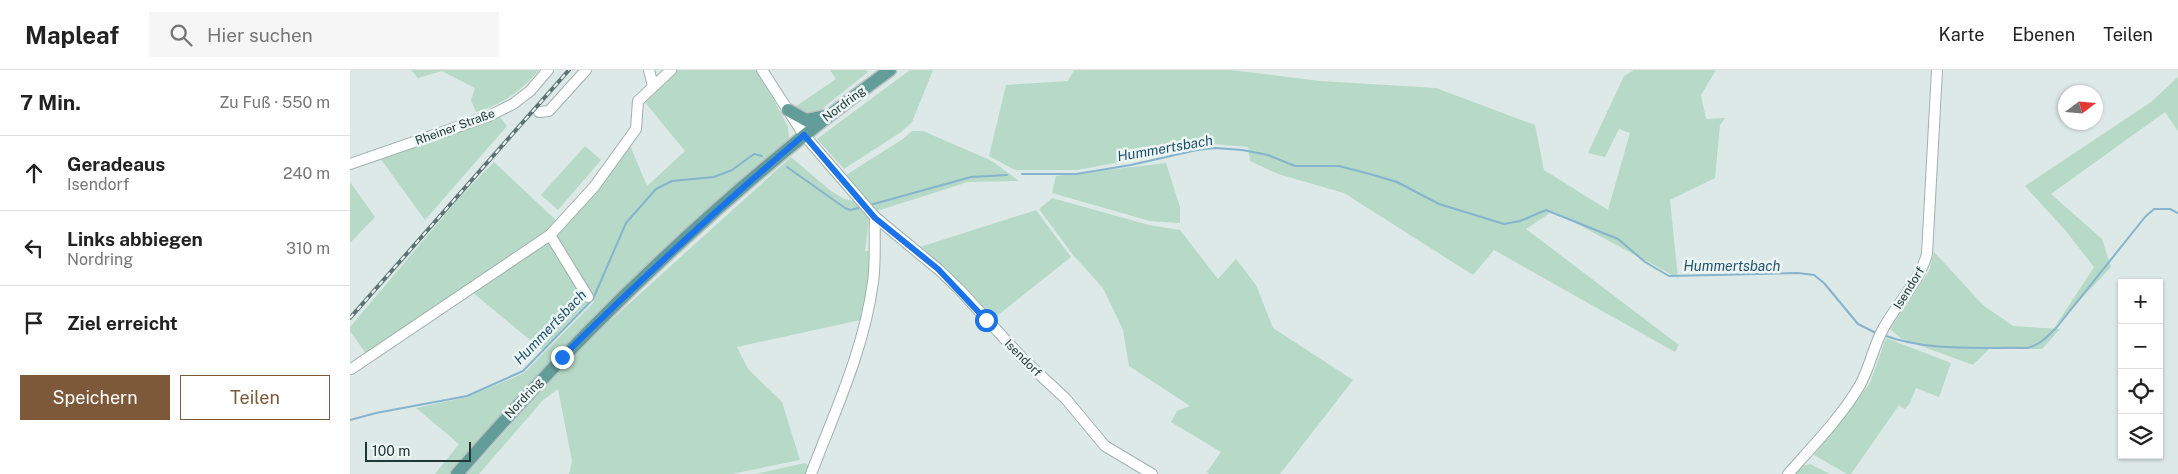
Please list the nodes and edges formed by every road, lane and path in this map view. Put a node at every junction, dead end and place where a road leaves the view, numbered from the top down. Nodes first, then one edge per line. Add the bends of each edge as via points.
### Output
1 (548, 70) edge
2 (586, 70) edge
3 (648, 70) edge
4 (671, 70) edge
5 (762, 70) edge
6 (890, 70) edge
7 (1937, 70) edge
8 (653, 86) junction
9 (788, 110) junction
10 (539, 112) dead end
11 (830, 114) junction
12 (804, 135) junction
13 (350, 164) edge
14 (872, 215) junction
15 (550, 235) junction
16 (588, 297) dead end
17 (351, 369) edge
18 (457, 474) edge
19 (810, 474) edge
20 (1152, 474) edge
21 (1788, 474) edge

1 - 13 street, Rheiner Straße via 530,91 489,116
2 - 10 street via 549,112
3 - 8 street
4 - 8 street
5 - 9 street, Isendorf
6 - 11 main road, Nordring
7 - 21 street, Isendorf via 1927,254 1918,277 1880,334 1860,386
8 - 15 street via 638,101 636,129 594,187
9 - 11 main road via 806,120
9 - 12 street, Isendorf
11 - 12 main road, Nordring
12 - 14 street, Isendorf
12 - 18 main road, Nordring via 640,280 562,357
14 - 19 street via 874,281 864,329 841,402
14 - 20 street, Isendorf via 952,282 1025,361 1065,398 1105,446
15 - 16 street
15 - 17 street

